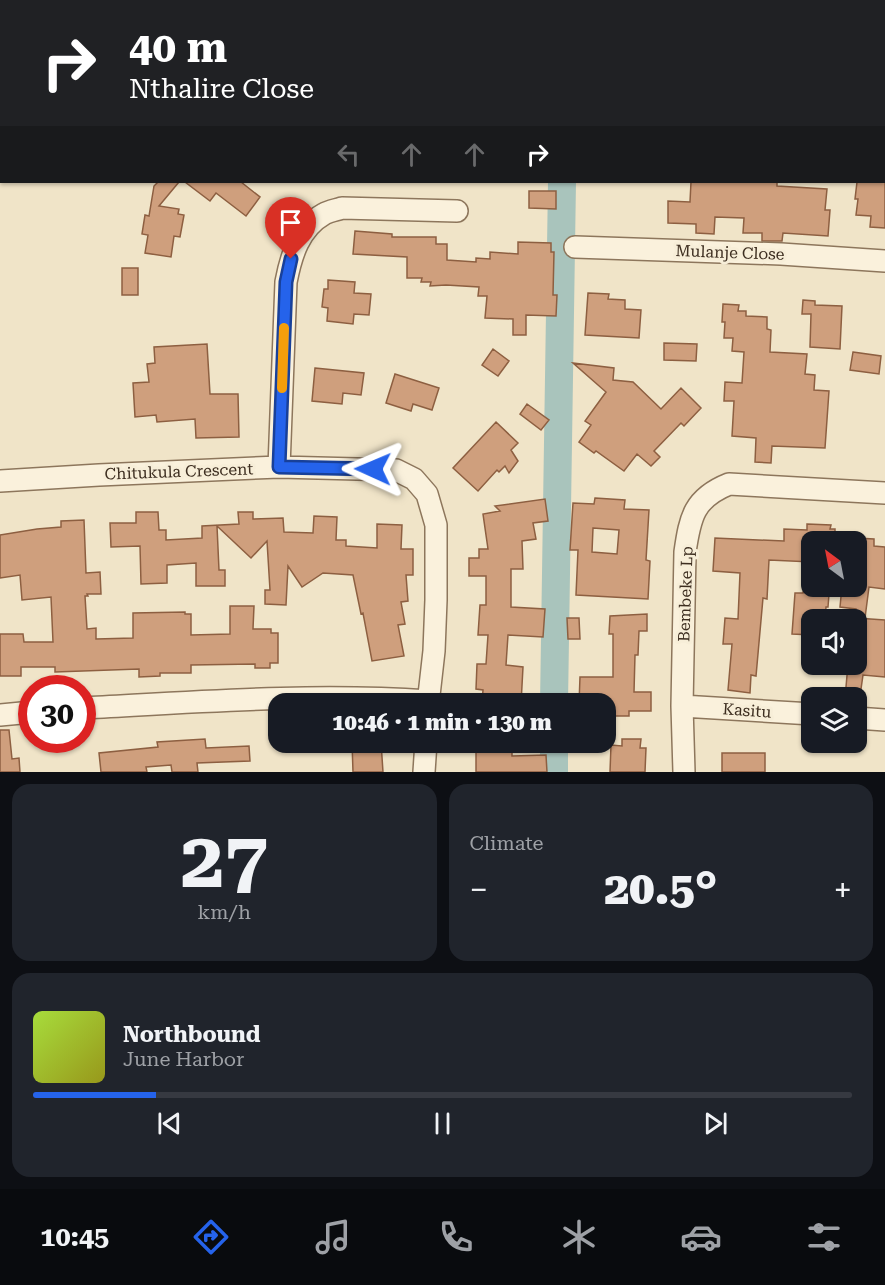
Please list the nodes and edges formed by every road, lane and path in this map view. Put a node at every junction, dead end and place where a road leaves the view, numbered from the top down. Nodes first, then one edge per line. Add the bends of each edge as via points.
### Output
1 (457, 211) dead end
2 (575, 247) dead end
3 (885, 261) edge
4 (279, 467) junction
5 (0, 481) edge
6 (885, 494) edge
7 (429, 693) edge
8 (268, 699) edge
9 (682, 706) junction
10 (96, 707) edge
11 (18, 713) edge
12 (801, 713) edge
13 (0, 715) edge
14 (867, 719) edge
15 (885, 720) edge
16 (425, 753) edge
17 (424, 772) edge
18 (684, 772) edge

1 - 4 street via 342,208 313,222 300,238 286,282
2 - 3 street, Mulanje Close
4 - 5 street, Chitukula Crescent
4 - 7 street, Chitukula Crescent via 396,470 414,479 428,494 436,525 434,651
6 - 9 street, Bembeke Lp via 729,484 702,500 694,511 685,552
8 - 10 street, Chitukula Crescent
9 - 12 street, Kasitu
9 - 18 street, Bembeke Lp
11 - 13 street
14 - 15 street
16 - 17 street

